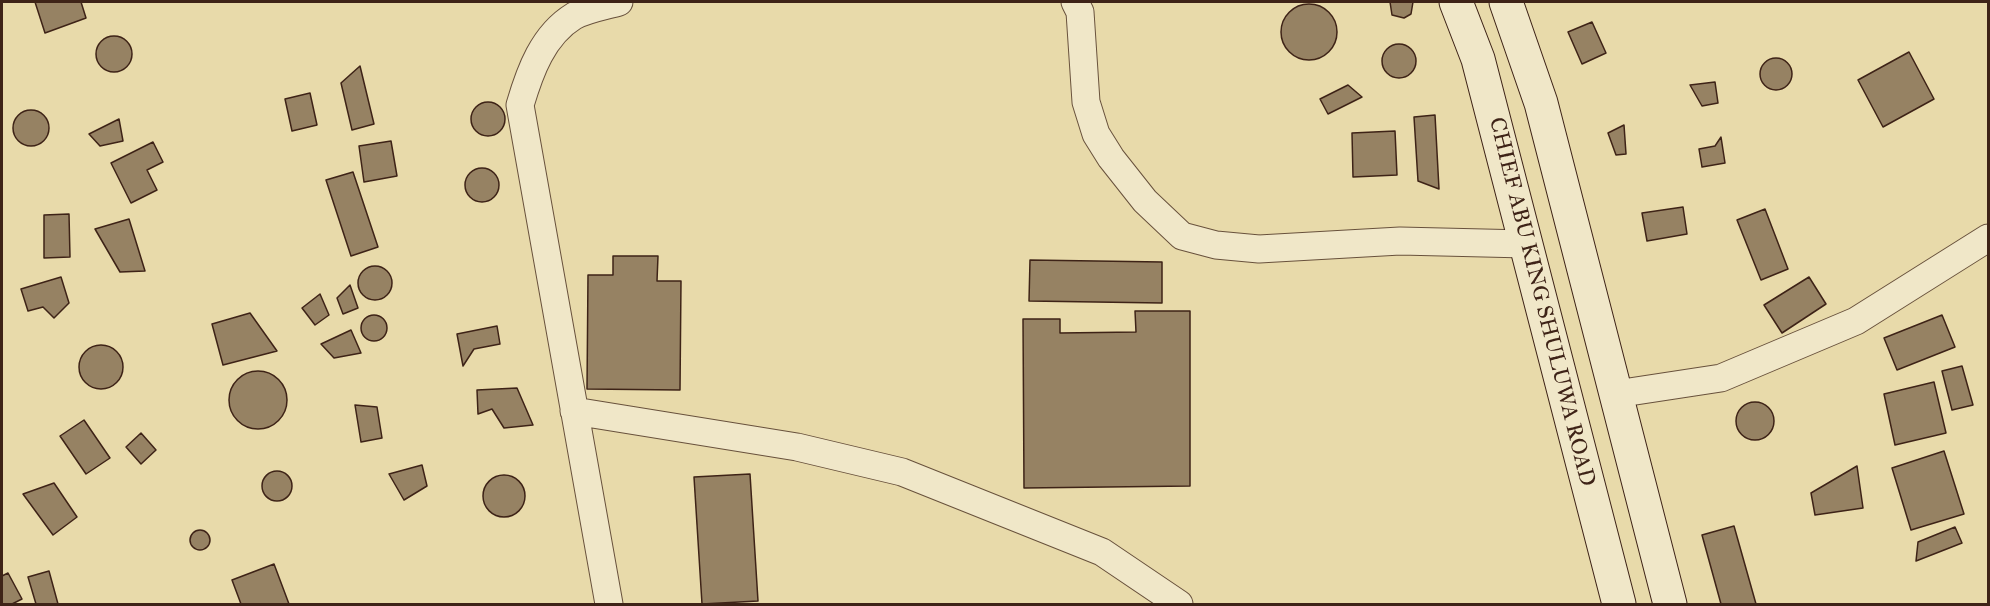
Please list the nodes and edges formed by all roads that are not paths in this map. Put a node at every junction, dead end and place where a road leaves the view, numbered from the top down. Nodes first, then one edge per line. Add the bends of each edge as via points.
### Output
1 (619, 2) edge
2 (1075, 2) edge
3 (1456, 2) edge
4 (1506, 2) edge
5 (1989, 238) edge
6 (1526, 244) junction
7 (1616, 394) junction
8 (574, 411) junction
9 (609, 604) edge
10 (1179, 604) edge
11 (1619, 604) edge
12 (1670, 604) edge

1 - 8 street via 576,15 555,31 544,44 520,105
2 - 6 street via 1080,12 1086,102 1096,134 1144,201 1182,236 1216,245 1259,249 1400,241
3 - 6 street, CHIEF ABU KING SHULUWA ROAD via 1478,59
4 - 7 street via 1541,103
5 - 7 street via 1846,326 1721,378
6 - 11 street, CHIEF ABU KING SHULUWA ROAD
7 - 12 street
8 - 9 street
8 - 10 street via 797,447 902,472 1102,552

